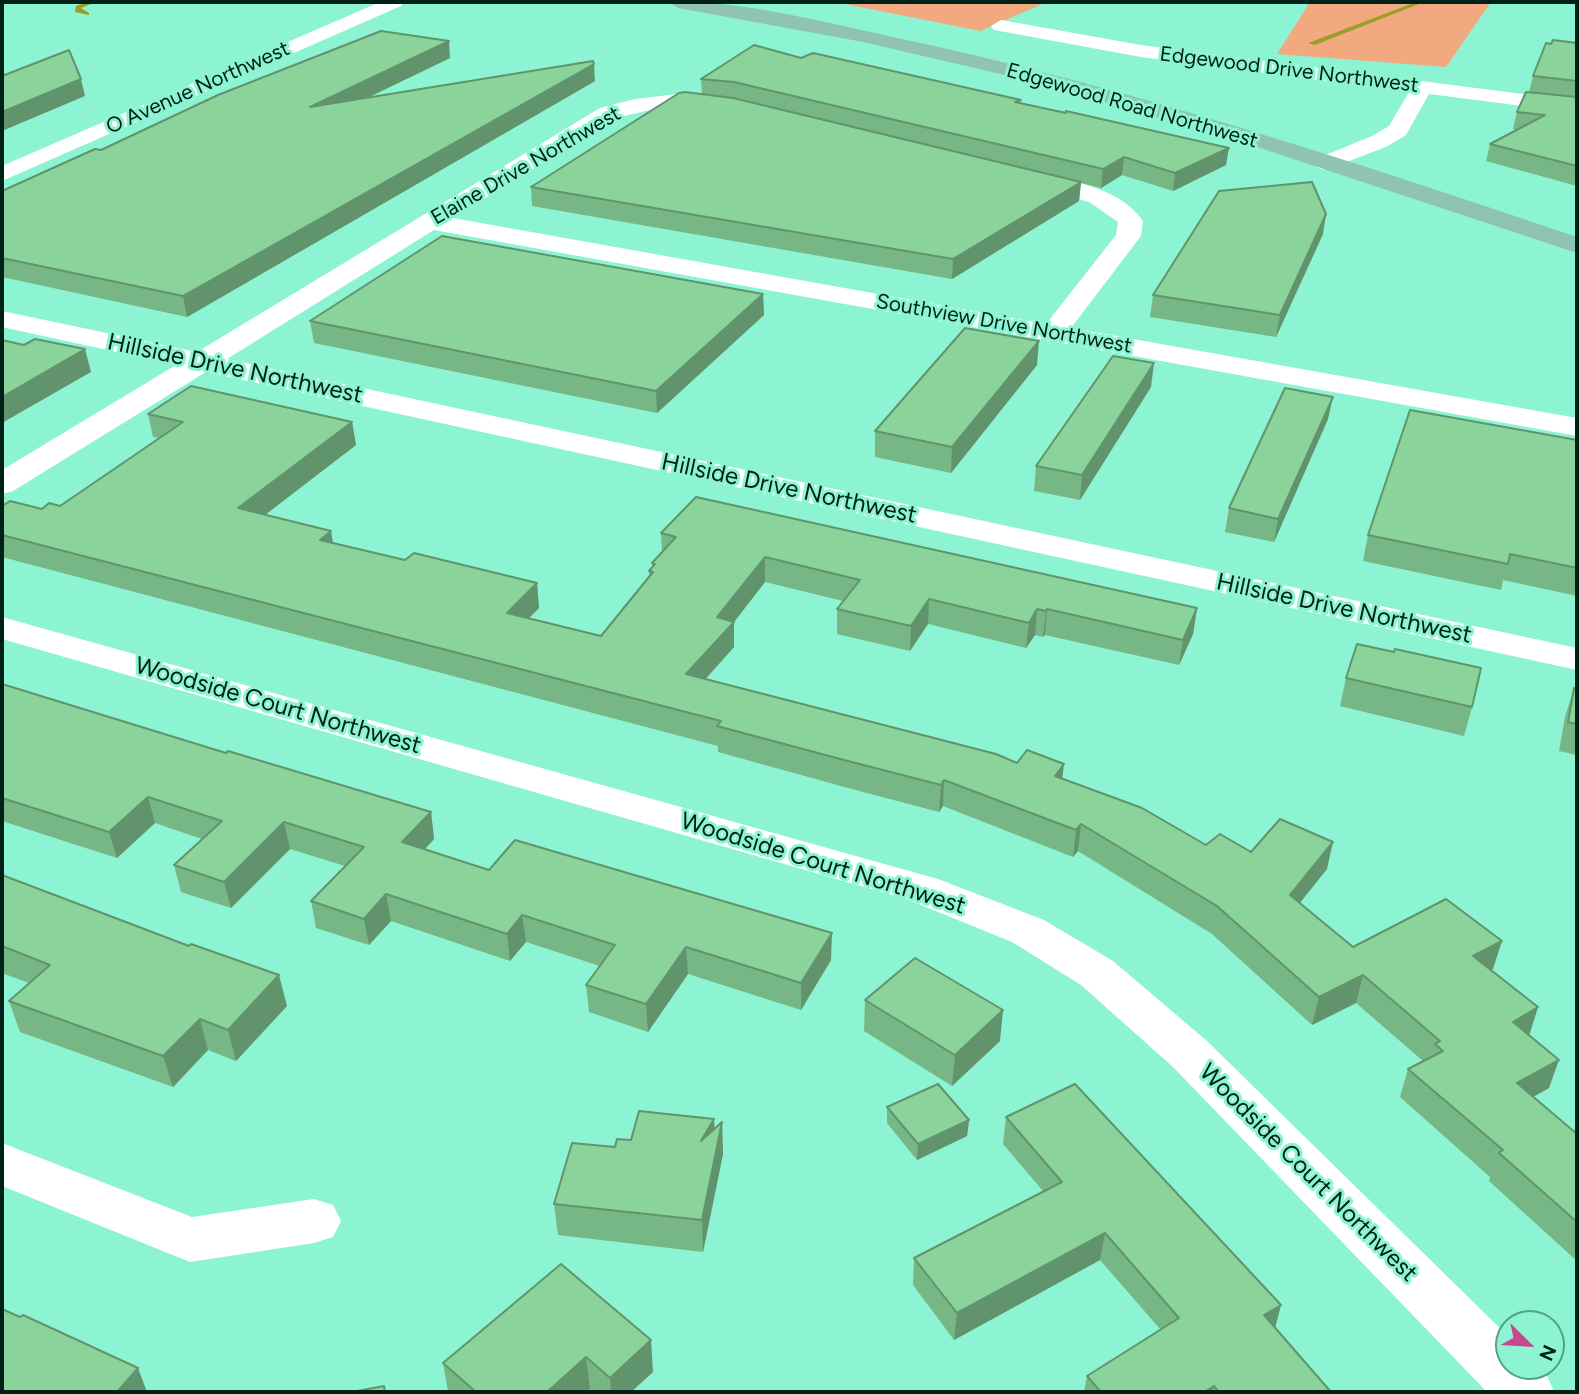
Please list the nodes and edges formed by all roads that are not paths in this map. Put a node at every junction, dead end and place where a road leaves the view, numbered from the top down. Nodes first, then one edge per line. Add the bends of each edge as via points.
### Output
1 (395, 2) edge
2 (678, 2) edge
3 (759, 2) edge
4 (1001, 26) dead end
5 (1422, 87) junction
6 (1577, 107) edge
7 (748, 111) edge
8 (1353, 151) junction
9 (1326, 163) junction
10 (1006, 173) edge
11 (2, 174) edge
12 (1556, 214) dead end
13 (430, 222) junction
14 (1577, 245) edge
15 (2, 319) edge
16 (1053, 333) junction
17 (201, 362) junction
18 (1577, 427) edge
19 (2, 484) edge
20 (2, 628) edge
21 (1577, 659) edge
22 (2, 1164) edge
23 (314, 1221) dead end
24 (1525, 1392) edge

1 - 11 street, O Avenue Northwest
2 - 9 main road, Edgewood Road Northwest via 1045,78
3 - 8 main road, Edgewood Road Northwest via 1065,68
4 - 5 street, Edgewood Drive Northwest via 1141,51
5 - 6 street, Edgewood Drive Northwest
5 - 8 street via 1398,130
7 - 13 street, Elaine Drive Northwest via 682,100 608,113
8 - 9 street
8 - 12 main road, Edgewood Road Northwest
9 - 14 main road, Edgewood Road Northwest
10 - 16 street via 1087,193 1119,207 1131,221 1128,236
13 - 16 street, Southview Drive Northwest
13 - 17 street, Elaine Drive Northwest
15 - 17 street, Hillside Drive Northwest
16 - 18 street, Southview Drive Northwest
17 - 19 street, Elaine Drive Northwest
17 - 21 street, Hillside Drive Northwest
20 - 24 street, Woodside Court Northwest via 922,889 1028,931 1097,973 1190,1054
22 - 23 street via 190,1240

